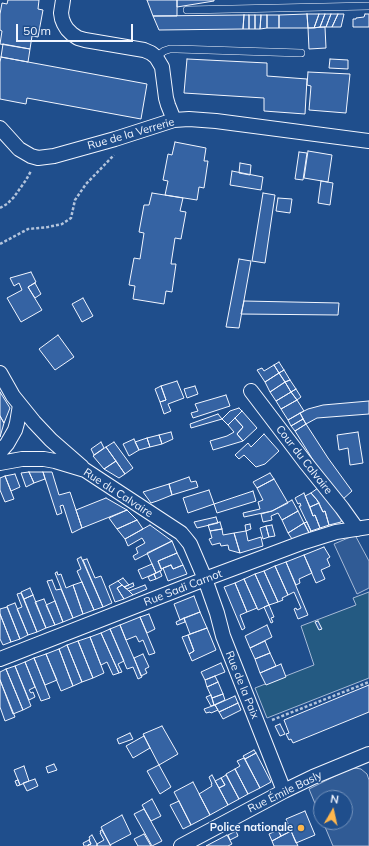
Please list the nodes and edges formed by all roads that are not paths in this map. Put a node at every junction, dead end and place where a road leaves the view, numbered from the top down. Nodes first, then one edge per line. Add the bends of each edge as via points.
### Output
1 (63, 0) edge
2 (369, 6) edge
3 (187, 10) dead end
4 (301, 52) dead end
5 (156, 57) junction
6 (174, 120) junction
7 (0, 128) edge
8 (369, 141) edge
9 (0, 373) edge
10 (251, 391) dead end
11 (20, 405) junction
12 (0, 452) edge
13 (0, 463) edge
14 (86, 470) junction
15 (363, 528) edge
16 (205, 579) junction
17 (0, 659) edge
18 (368, 758) edge
19 (284, 791) junction
20 (181, 846) edge

1 - 5 street via 62,19 72,34 78,38 144,50
2 - 3 lane
4 - 5 lane via 170,49
5 - 6 street via 162,67 166,98
6 - 7 street, Rue de la Verrerie via 115,139 38,158 19,149
6 - 8 street, Rue de la Verrerie via 216,121
9 - 11 street
10 - 15 street, Cour du Calvaire via 342,508
11 - 12 street via 15,430
11 - 14 street via 42,431
13 - 14 street, Rue du Calvaire via 44,459
14 - 16 street, Rue du Calvaire via 180,533 190,544
15 - 16 street, Rue Sadi Carnot via 336,532 304,542
16 - 17 street, Rue Sadi Carnot
16 - 19 street, Rue de la Paix via 223,636
18 - 19 street, Rue Émile Basly via 313,777
19 - 20 street, Rue Émile Basly

